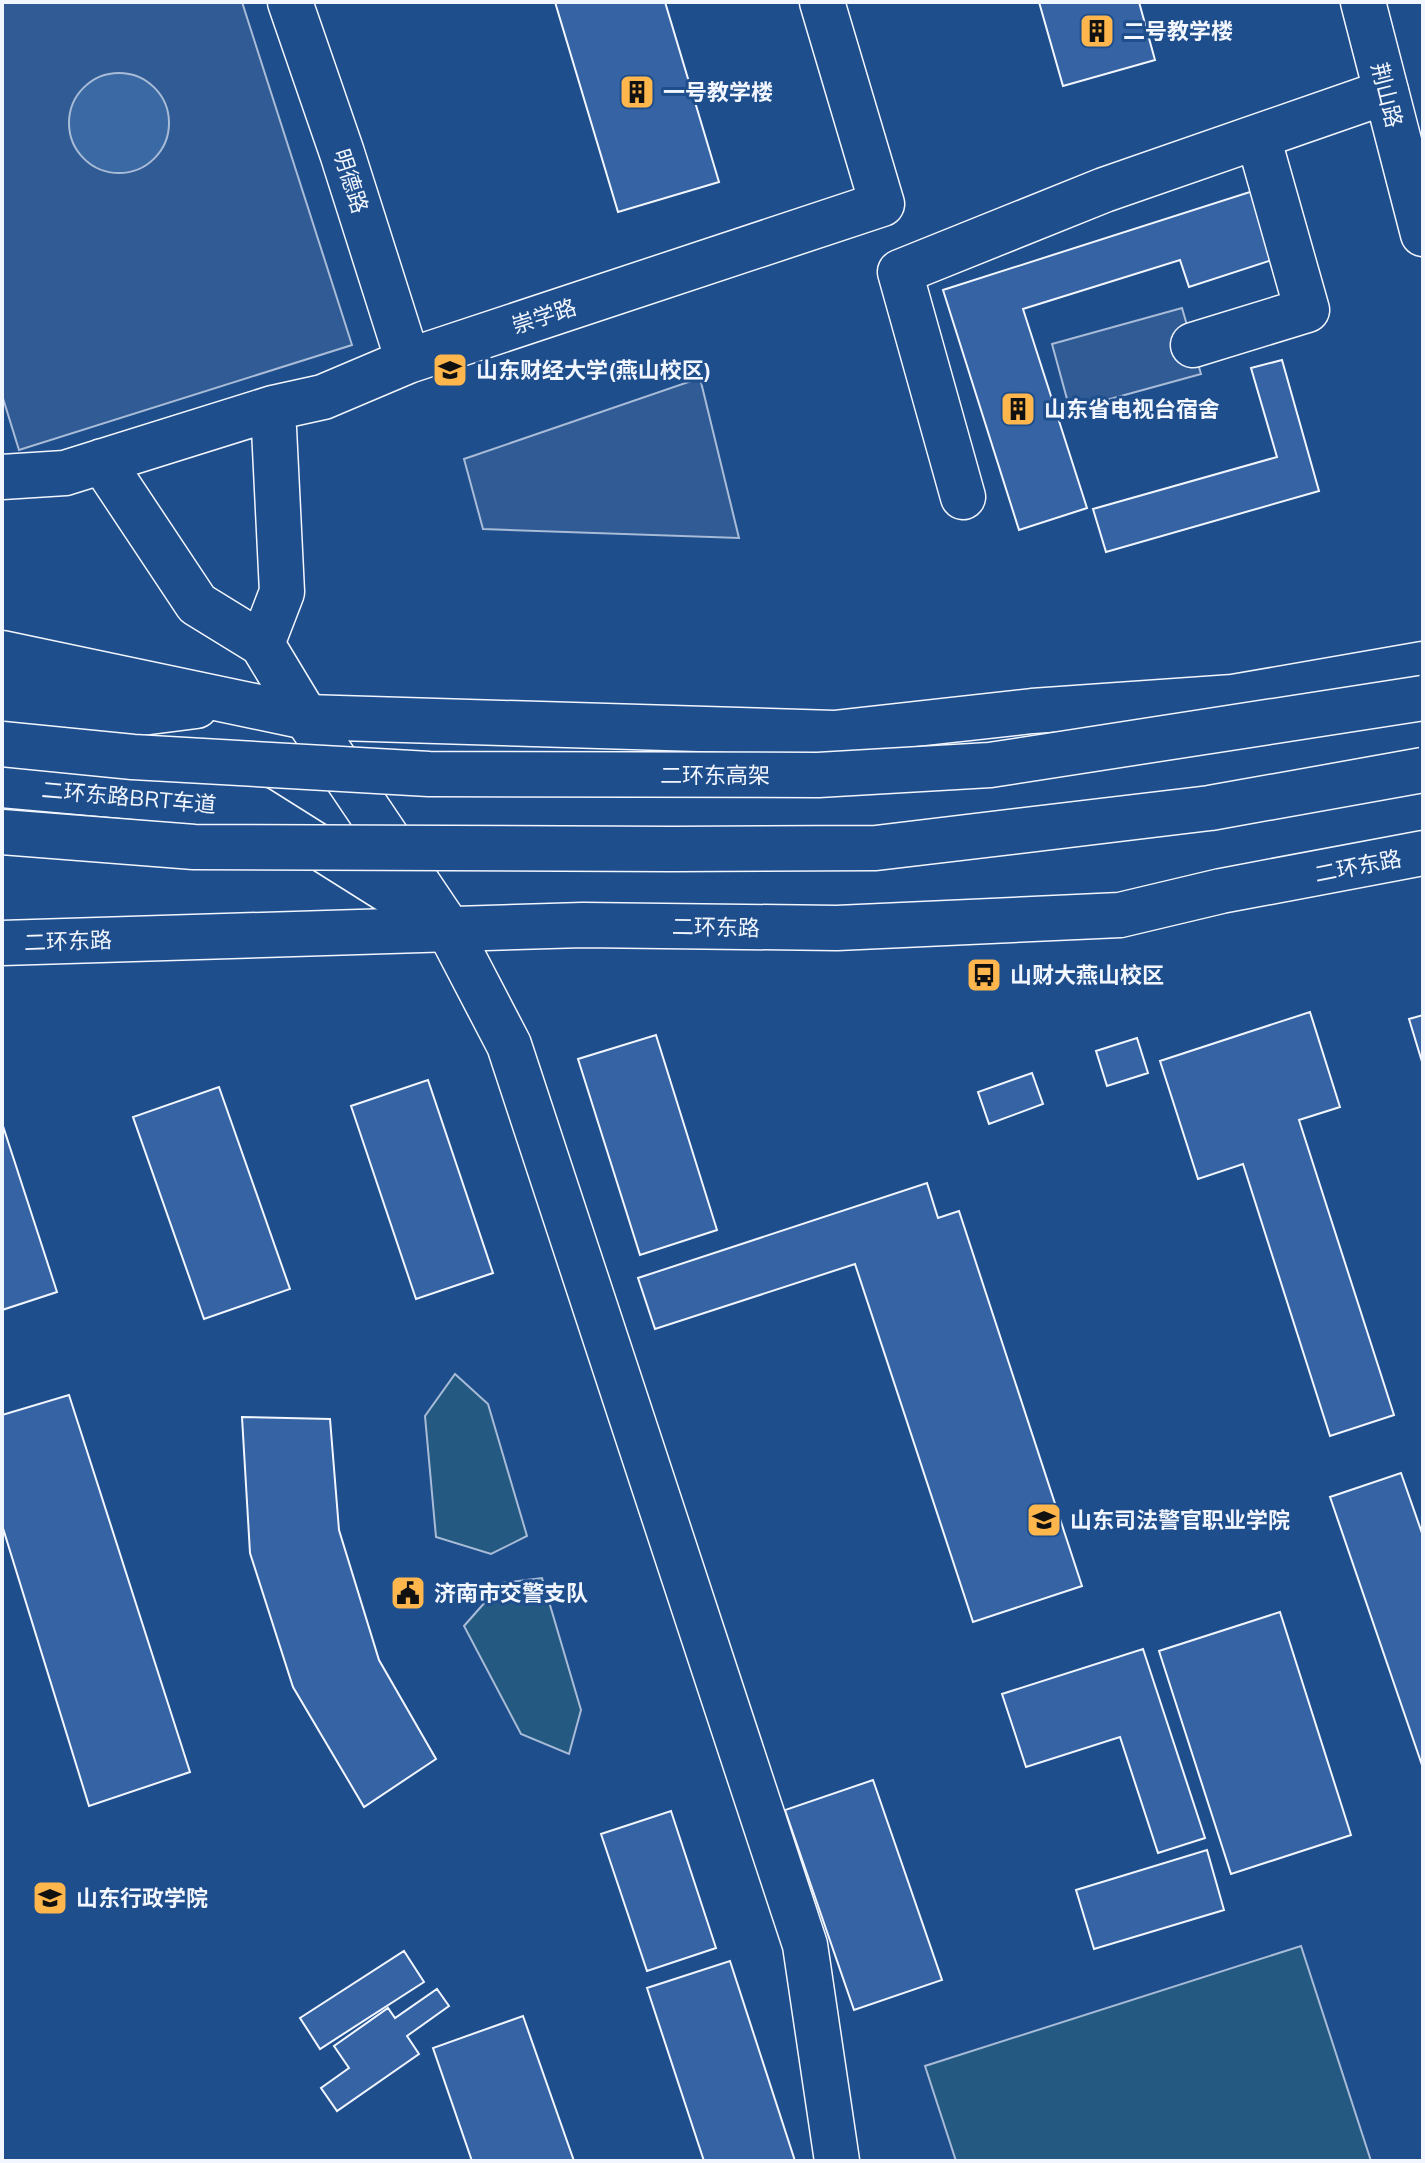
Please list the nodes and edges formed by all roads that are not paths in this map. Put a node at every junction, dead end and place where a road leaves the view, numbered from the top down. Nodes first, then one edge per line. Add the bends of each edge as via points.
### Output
1 (290, 2) edge
2 (822, 2) edge
3 (1363, 2) edge
4 (1386, 92) junction
5 (1258, 137) junction
6 (1423, 234) edge
7 (1193, 345) dead end
8 (408, 361) junction
9 (273, 408) junction
10 (102, 461) junction
11 (2, 477) edge
12 (963, 497) dead end
13 (262, 644) junction
14 (2, 653) edge
15 (1423, 664) edge
16 (2, 689) edge
17 (1423, 698) edge
18 (230, 701) junction
19 (306, 717) junction
20 (2, 724) edge
21 (2, 744) edge
22 (1423, 770) edge
23 (2, 785) edge
24 (257, 808) junction
25 (2, 832) edge
26 (1423, 853) edge
27 (448, 928) junction
28 (2, 943) edge
29 (837, 2161) edge

1 - 8 main road, 明德路
2 - 8 main road, 崇学路 via 882,204
3 - 4 main road, 荆山路
4 - 5 main road
4 - 6 main road, 荆山路
5 - 7 main road via 1307,310
5 - 12 main road via 1104,190 900,272
8 - 9 main road, 崇学路 via 323,397
9 - 10 main road, 崇学路
9 - 13 main road via 282,592
10 - 11 main road, 崇学路 via 65,473
10 - 13 main road via 197,604
13 - 19 main road
14 - 18 main road
15 - 19 main road via 1233,697 1032,711 834,733
16 - 18 main road
17 - 21 main road, 二环东高架, bridge via 990,765 818,775 429,774
18 - 19 main road
18 - 20 main road via 55,724
19 - 24 main road
19 - 27 main road
22 - 25 main road, bridge via 1210,808 876,848 194,847
23 - 24 main road, 二环东路BRT车道
24 - 27 main road, 二环东路BRT车道
26 - 27 main road, 二环东路 via 1120,915 837,928
27 - 28 main road, 二环东路
27 - 29 main road via 509,1045 805,1945

